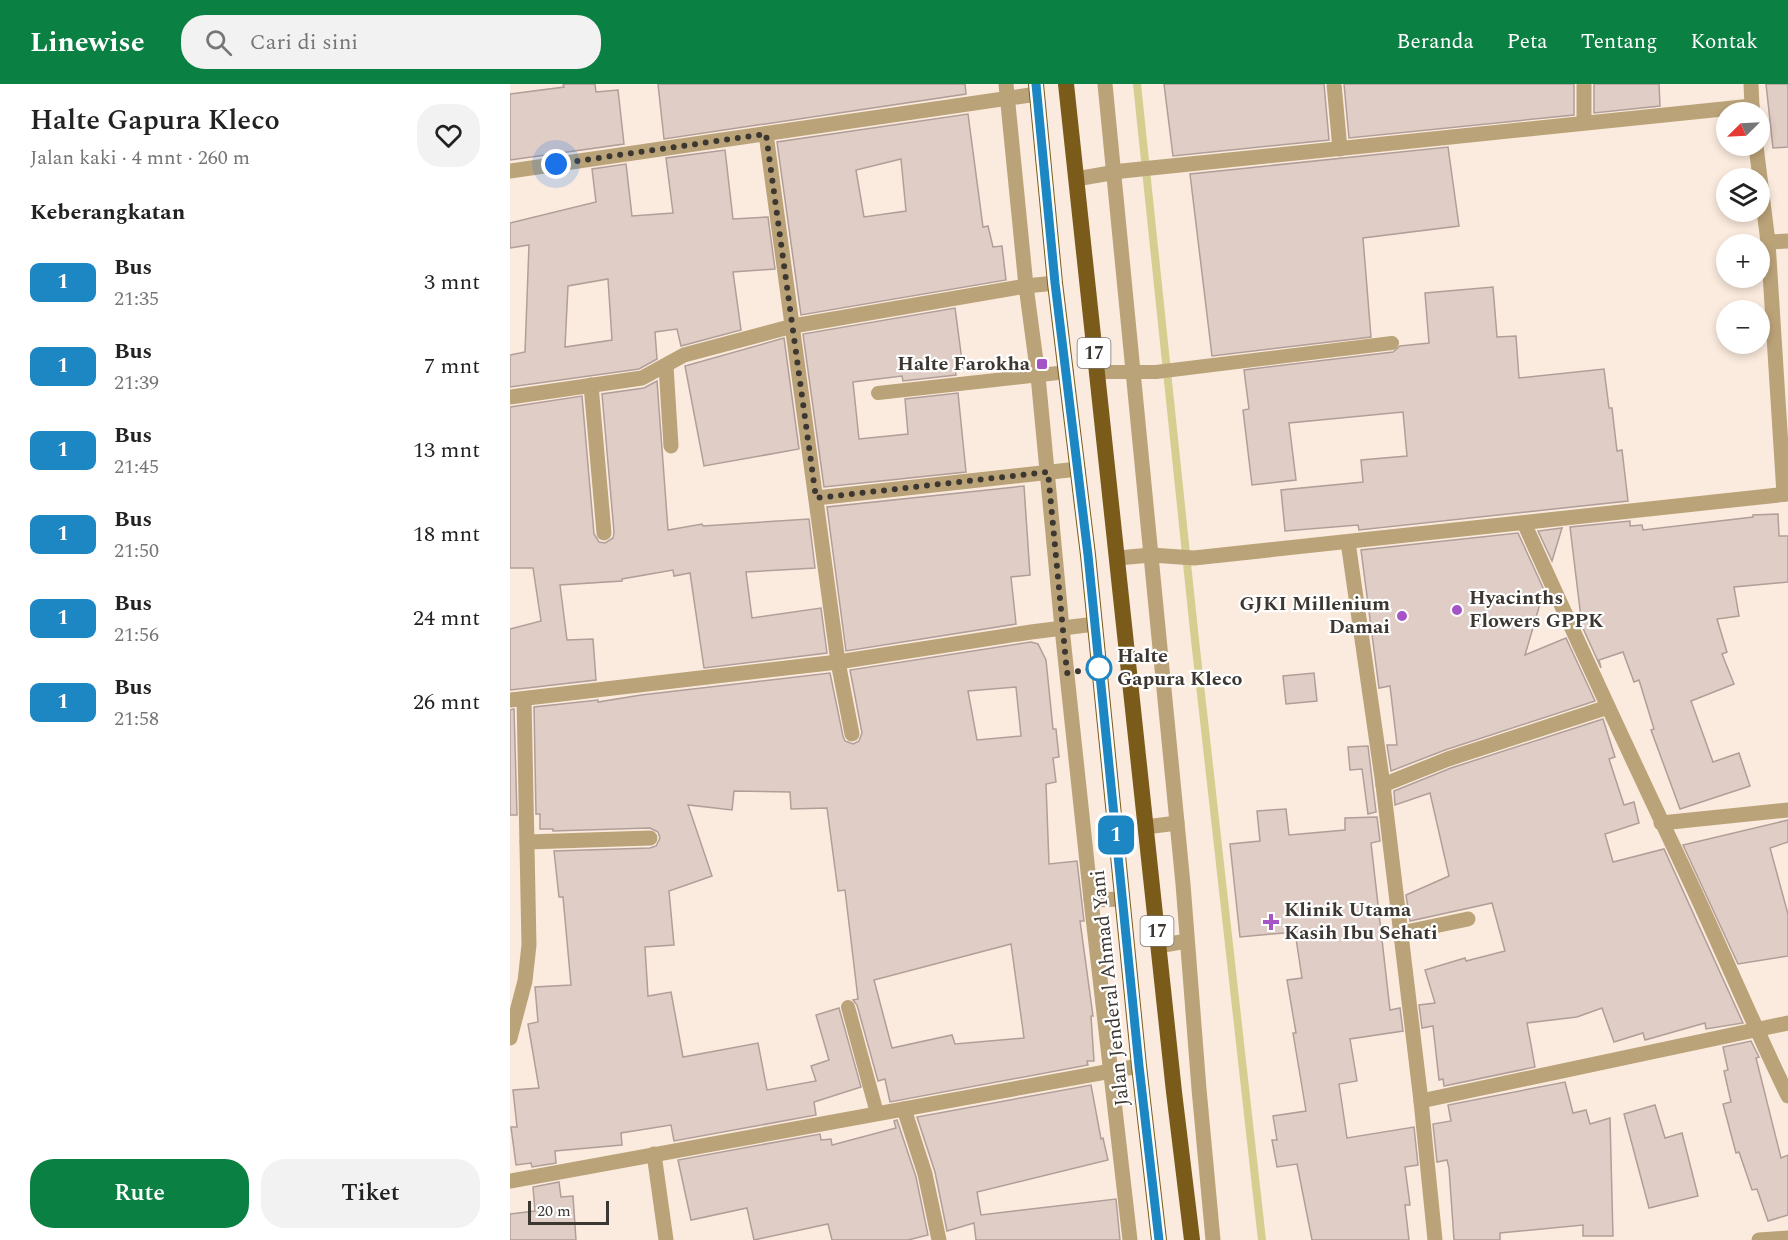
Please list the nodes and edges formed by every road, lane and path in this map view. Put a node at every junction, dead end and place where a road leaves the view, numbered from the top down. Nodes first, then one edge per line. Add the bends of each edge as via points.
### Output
1 (1066, 84) edge
2 (1105, 84) edge
3 (1334, 84) edge
4 (1584, 84) edge
5 (1751, 84) edge
6 (1036, 89) edge
7 (1007, 91) edge
8 (1752, 102) edge
9 (1716, 112) edge
10 (1584, 122) junction
11 (766, 134) junction
12 (1340, 149) junction
13 (1757, 156) edge
14 (510, 171) edge
15 (1114, 172) junction
16 (1076, 179) junction
17 (1767, 234) edge
18 (1788, 241) edge
19 (1770, 242) edge
20 (1770, 270) edge
21 (1055, 283) junction
22 (1026, 286) junction
23 (793, 326) junction
24 (1392, 343) dead end
25 (666, 366) junction
26 (1067, 372) junction
27 (1096, 372) junction
28 (1132, 372) junction
29 (1038, 376) junction
30 (591, 385) junction
31 (878, 393) dead end
32 (510, 397) edge
33 (671, 446) dead end
34 (1078, 469) junction
35 (1048, 472) junction
36 (1786, 494) edge
37 (816, 498) junction
38 (1524, 523) junction
39 (604, 533) dead end
40 (1348, 542) junction
41 (1156, 556) junction
42 (1118, 558) junction
43 (1095, 624) junction
44 (1062, 628) junction
45 (838, 662) junction
46 (517, 699) edge
47 (1608, 707) junction
48 (852, 734) dead end
49 (1383, 785) junction
50 (1788, 810) edge
51 (1177, 822) junction
52 (1661, 823) junction
53 (1146, 827) junction
54 (650, 838) dead end
55 (527, 842) junction
56 (1122, 899) junction
57 (1091, 900) junction
58 (1468, 919) dead end
59 (1401, 933) junction
60 (1187, 942) junction
61 (1158, 946) junction
62 (848, 1007) dead end
63 (1788, 1023) edge
64 (1756, 1030) junction
65 (510, 1038) edge
66 (1139, 1066) junction
67 (1110, 1071) junction
68 (1199, 1089) junction
69 (1174, 1092) junction
70 (1788, 1096) edge
71 (1421, 1101) junction
72 (904, 1109) junction
73 (877, 1113) junction
74 (654, 1154) junction
75 (510, 1181) edge
76 (1210, 1204) junction
77 (1188, 1207) junction
78 (1788, 1238) edge
79 (666, 1240) edge
80 (939, 1240) edge
81 (1130, 1240) edge
82 (1159, 1240) edge
83 (1192, 1240) edge
84 (1214, 1240) edge
85 (1435, 1240) edge
86 (1759, 1240) edge

1 - 16 highway, 17
2 - 15 street
3 - 12 street
4 - 10 street
5 - 8 street
6 - 7 street
6 - 21 highway, 17
7 - 11 street
7 - 22 street
9 - 10 street
10 - 12 street
11 - 14 street
11 - 23 street
12 - 15 street
13 - 17 street
15 - 16 street
15 - 28 street
16 - 27 highway, 17
18 - 19 street
20 - 36 street
21 - 22 street
21 - 26 highway, 17
22 - 23 street
22 - 29 street
23 - 25 street via 684,355
23 - 37 street
24 - 28 lane
25 - 30 street via 642,378
25 - 33 street
26 - 29 lane
26 - 34 highway, 17
27 - 28 lane
27 - 42 highway, 17
28 - 41 street
29 - 31 lane
29 - 35 street
30 - 32 street
30 - 39 street
34 - 35 street
34 - 43 highway, 17
35 - 37 street
35 - 44 street
36 - 38 street
37 - 45 street
38 - 40 street
38 - 47 street
40 - 41 street via 1194,558
40 - 49 street
41 - 42 street
41 - 51 street
42 - 53 highway, 17
43 - 44 street
43 - 56 highway, Jalan Jenderal Ahmad Yani / 17
44 - 45 street
44 - 57 street
45 - 46 street
45 - 48 street
46 - 55 street
47 - 49 street via 1448,759
47 - 52 street
49 - 59 street
50 - 52 street
51 - 53 street
51 - 60 street
52 - 64 street
53 - 61 highway, 17
54 - 55 street
55 - 65 street via 529,945 525,981
56 - 57 street
56 - 66 highway, Jalan Jenderal Ahmad Yani / 17
57 - 67 street
58 - 59 street
59 - 71 street
60 - 61 street
60 - 68 street
61 - 69 highway, 17
62 - 73 lane
63 - 64 street
64 - 70 street
64 - 71 street
66 - 67 street
66 - 82 highway, Jalan Jenderal Ahmad Yani / 17
67 - 72 street
67 - 81 street
68 - 69 street
68 - 76 street
69 - 77 highway, 17
71 - 85 street
72 - 73 street
72 - 80 street via 925,1174
73 - 74 street
74 - 75 street
74 - 79 street
76 - 77 street
76 - 84 street
77 - 83 highway, 17
78 - 86 street

